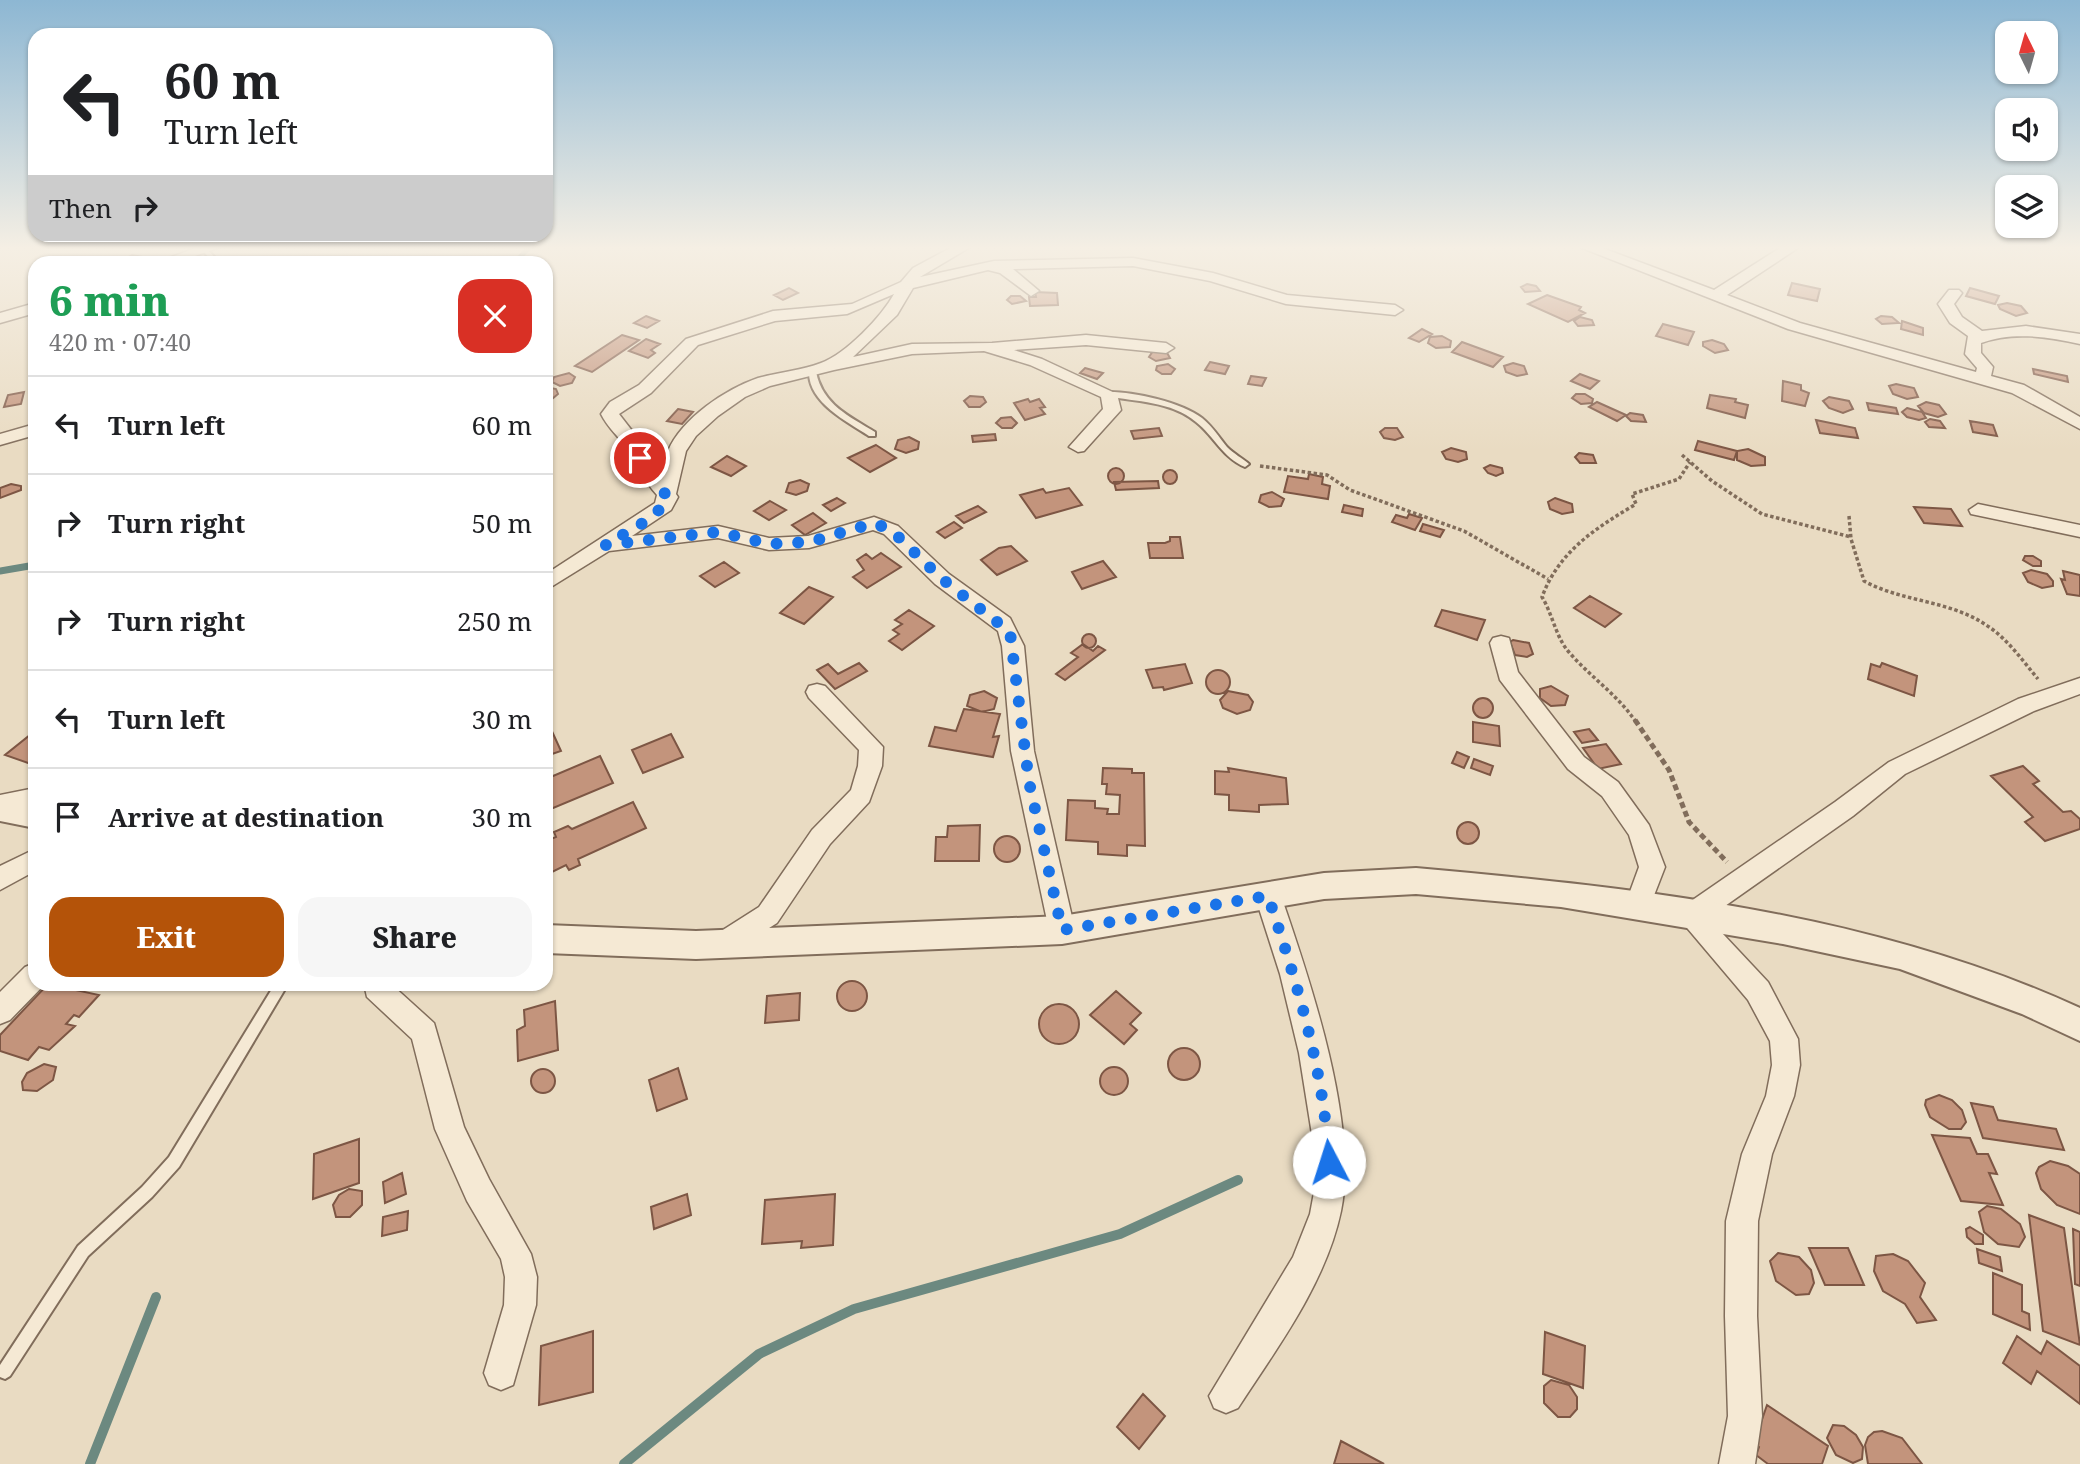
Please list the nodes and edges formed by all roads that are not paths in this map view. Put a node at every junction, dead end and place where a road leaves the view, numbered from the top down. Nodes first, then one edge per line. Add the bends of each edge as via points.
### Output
1 (789, 314) edge
2 (890, 314) edge
3 (1765, 314) edge
4 (1952, 314) edge
5 (1979, 337) junction
6 (2080, 338) edge
7 (992, 347) junction
8 (1166, 348) dead end
9 (819, 369) junction
10 (1983, 377) junction
11 (1109, 394) junction
12 (2080, 424) edge
13 (28, 431) edge
14 (872, 434) dead end
15 (0, 440) edge
16 (1078, 447) dead end
17 (1245, 464) road end
18 (668, 497) junction
19 (1978, 510) dead end
20 (2080, 531) edge
21 (605, 545) junction
22 (553, 578) edge
23 (1501, 643) dead end
24 (2080, 686) edge
25 (817, 692) dead end
26 (28, 799) edge
27 (0, 807) edge
28 (28, 814) edge
29 (28, 863) edge
30 (0, 879) edge
31 (1268, 896) junction
32 (1637, 908) junction
33 (1690, 916) junction
34 (1062, 930) junction
35 (553, 939) edge
36 (724, 943) junction
37 (28, 982) edge
38 (278, 991) edge
39 (380, 991) edge
40 (0, 1011) edge
41 (2080, 1025) edge
42 (5, 1371) dead end
43 (501, 1373) dead end
44 (1226, 1396) dead end
45 (1737, 1464) edge

1 - 18 street via 692,342 645,389 610,414
2 - 9 street via 843,358
3 - 10 street via 1854,345
4 - 5 street
5 - 6 street via 2013,331
5 - 10 street via 1973,340 1973,354 1985,367
7 - 8 street via 1086,340
7 - 9 street via 912,349
7 - 11 street
9 - 14 lane via 816,392
9 - 18 street via 764,382 712,412 677,451
10 - 12 street via 2038,398
11 - 16 street via 1112,410
11 - 17 lane via 1186,411 1224,451
13 - 15 street
18 - 21 street via 650,517
19 - 20 street
21 - 22 street
21 - 34 street via 718,532 769,544 810,542 874,523 891,530 942,579 1003,623 1013,642 1015,692 1029,782
23 - 32 street via 1508,674 1576,763 1610,789 1640,832 1653,867
24 - 33 street via 2026,705 1897,768
25 - 36 street via 870,747 870,766 861,795 821,837 768,915
26 - 27 street
27 - 28 street
29 - 30 street
31 - 32 street via 1324,886 1416,881 1561,894
31 - 34 street
31 - 44 street via 1296,978 1315,1055 1328,1138 1330,1187 1317,1236 1292,1293
32 - 33 street
33 - 41 street via 1900,955
33 - 45 street via 1758,991 1784,1039 1786,1065 1780,1096 1756,1154 1742,1221 1745,1416
34 - 36 street
35 - 36 street
37 - 40 street
38 - 42 lane via 174,1162 83,1251
39 - 43 street via 424,1032 450,1129 515,1254 522,1277 520,1305

